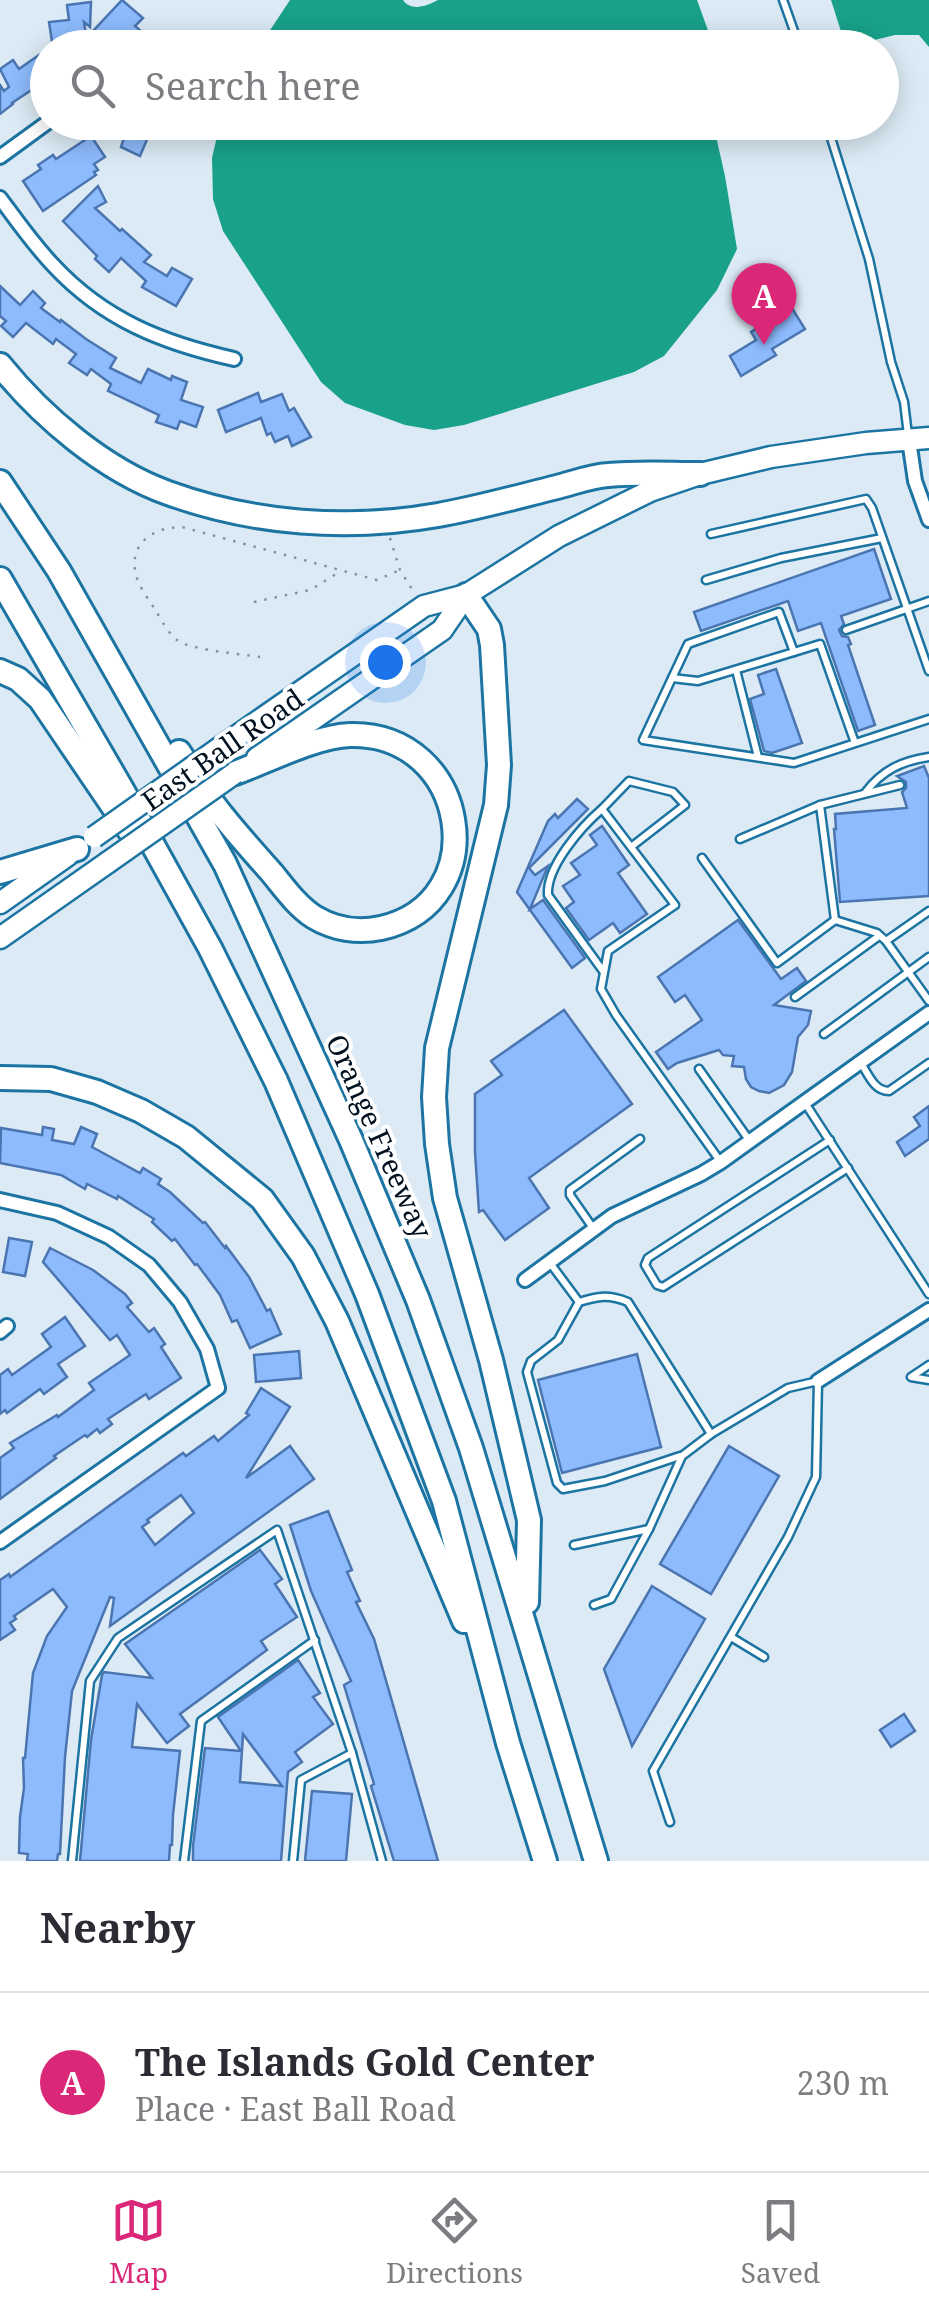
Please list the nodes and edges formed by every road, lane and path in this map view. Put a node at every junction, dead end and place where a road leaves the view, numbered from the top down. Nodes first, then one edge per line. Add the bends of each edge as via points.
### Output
1 (784, 0) edge
2 (794, 30) edge
3 (30, 135) edge
4 (832, 140) edge
5 (0, 156) edge
6 (0, 198) edge
7 (234, 359) dead end
8 (0, 365) edge
9 (919, 439) edge
10 (700, 474) junction
11 (0, 482) edge
12 (929, 520) edge
13 (388, 522) junction
14 (711, 534) dead end
15 (882, 538) junction
16 (342, 570) junction
17 (400, 570) junction
18 (58, 571) junction
19 (0, 579) edge
20 (706, 580) dead end
21 (466, 595) junction
22 (929, 600) edge
23 (254, 602) dead end
24 (424, 606) junction
25 (908, 608) junction
26 (846, 630) dead end
27 (794, 652) junction
28 (260, 657) dead end
29 (736, 670) junction
30 (0, 671) edge
31 (929, 671) edge
32 (672, 678) junction
33 (929, 719) edge
34 (855, 743) junction
35 (758, 757) junction
36 (929, 757) edge
37 (235, 774) junction
38 (900, 785) dead end
39 (865, 794) junction
40 (820, 805) junction
41 (602, 809) junction
42 (740, 840) dead end
43 (86, 843) junction
44 (630, 846) junction
45 (702, 858) dead end
46 (0, 872) edge
47 (0, 903) edge
48 (929, 912) edge
49 (835, 920) junction
50 (0, 938) edge
51 (882, 938) junction
52 (210, 948) junction
53 (929, 957) edge
54 (603, 970) junction
55 (906, 972) junction
56 (795, 997) dead end
57 (929, 1001) edge
58 (929, 1013) edge
59 (824, 1034) dead end
60 (860, 1062) junction
61 (929, 1062) edge
62 (699, 1070) dead end
63 (0, 1078) edge
64 (804, 1102) junction
65 (640, 1139) dead end
66 (830, 1140) junction
67 (750, 1141) junction
68 (721, 1162) junction
69 (848, 1168) junction
70 (0, 1200) edge
71 (594, 1229) junction
72 (549, 1262) junction
73 (525, 1280) dead end
74 (929, 1294) edge
75 (579, 1302) junction
76 (929, 1310) edge
77 (929, 1365) edge
78 (929, 1380) edge
79 (818, 1381) junction
80 (710, 1434) junction
81 (682, 1456) junction
82 (649, 1529) junction
83 (0, 1542) edge
84 (574, 1545) dead end
85 (594, 1604) dead end
86 (526, 1625) junction
87 (731, 1637) junction
88 (315, 1640) junction
89 (764, 1657) dead end
90 (496, 1700) junction
91 (352, 1753) junction
92 (670, 1822) dead end
93 (72, 1861) edge
94 (184, 1861) edge
95 (294, 1861) edge
96 (382, 1861) edge
97 (545, 1861) edge
98 (596, 1861) edge

1 - 2 lane
3 - 5 street
4 - 9 lane via 869,259 891,362
6 - 7 street via 53,266 102,307 158,338
8 - 13 highway via 72,437 165,492 282,520
9 - 10 main road, East Ball Road via 801,452
9 - 12 street via 916,481
10 - 13 highway via 606,475
10 - 21 main road, East Ball Road via 604,512
11 - 18 highway, Orange Freeway
13 - 17 path
14 - 15 lane via 866,500
15 - 20 lane
15 - 25 lane
16 - 17 path via 377,580
16 - 23 path via 310,590
16 - 28 path via 182,526 154,531 143,541 136,554 139,584 173,637
17 - 24 path
18 - 37 highway via 221,814 311,916 359,930 392,925 422,908 452,862 455,820 446,794 430,770 387,740 331,737
18 - 86 highway, Orange Freeway via 225,864 351,1140 471,1448
19 - 52 highway
21 - 24 main road, East Ball Road
21 - 37 main road, East Ball Road via 442,630
21 - 86 highway via 492,645 499,765 496,805 437,1048 434,1097 446,1198 529,1520
22 - 25 lane
24 - 43 main road, East Ball Road, bridge
25 - 26 lane
25 - 31 lane
27 - 29 lane
27 - 32 lane via 780,612 688,644
27 - 34 lane via 823,640
29 - 32 lane via 698,681
29 - 35 lane
30 - 52 highway via 40,699
32 - 35 lane via 643,740
33 - 34 lane
34 - 35 lane via 794,762
36 - 39 lane via 900,763
37 - 50 main road, East Ball Road, bridge
38 - 39 lane
39 - 40 lane
40 - 42 lane
40 - 49 lane
41 - 44 lane
41 - 44 lane via 629,781 673,792 685,805
41 - 54 lane via 580,828 547,882 548,895
43 - 46 highway
43 - 47 main road, East Ball Road
44 - 54 lane via 675,906 608,950
45 - 49 lane via 778,963
48 - 51 lane
49 - 51 lane
51 - 55 lane
51 - 56 lane
52 - 90 highway via 276,1081 367,1294 444,1500
53 - 55 lane
54 - 68 lane via 601,989 616,1015
55 - 57 lane
55 - 59 lane
58 - 60 street
60 - 61 lane via 883,1091
60 - 64 street
62 - 67 lane
63 - 90 highway via 52,1079 141,1111 186,1137 262,1200 303,1256 337,1321
64 - 66 lane
64 - 67 street
65 - 71 lane via 570,1190
66 - 69 lane
66 - 69 lane via 648,1258 645,1265 657,1285 664,1287
67 - 68 street
68 - 71 street
69 - 74 lane
70 - 83 street via 57,1213 148,1264 207,1348 218,1388
71 - 72 street
72 - 73 street
72 - 75 lane
75 - 80 lane via 599,1296 628,1302
75 - 81 lane via 558,1340 527,1372 557,1484 563,1489 605,1481
76 - 79 street
77 - 78 lane via 912,1377
79 - 80 lane via 788,1388
79 - 87 lane via 816,1477
80 - 81 lane
81 - 82 lane
82 - 84 lane
82 - 85 lane via 611,1599
86 - 98 highway, Orange Freeway
87 - 89 lane
87 - 92 lane via 654,1771
88 - 91 lane
88 - 93 lane via 276,1530 118,1638 90,1681
88 - 94 lane via 201,1721
90 - 97 highway
91 - 95 lane via 301,1780
91 - 96 lane

